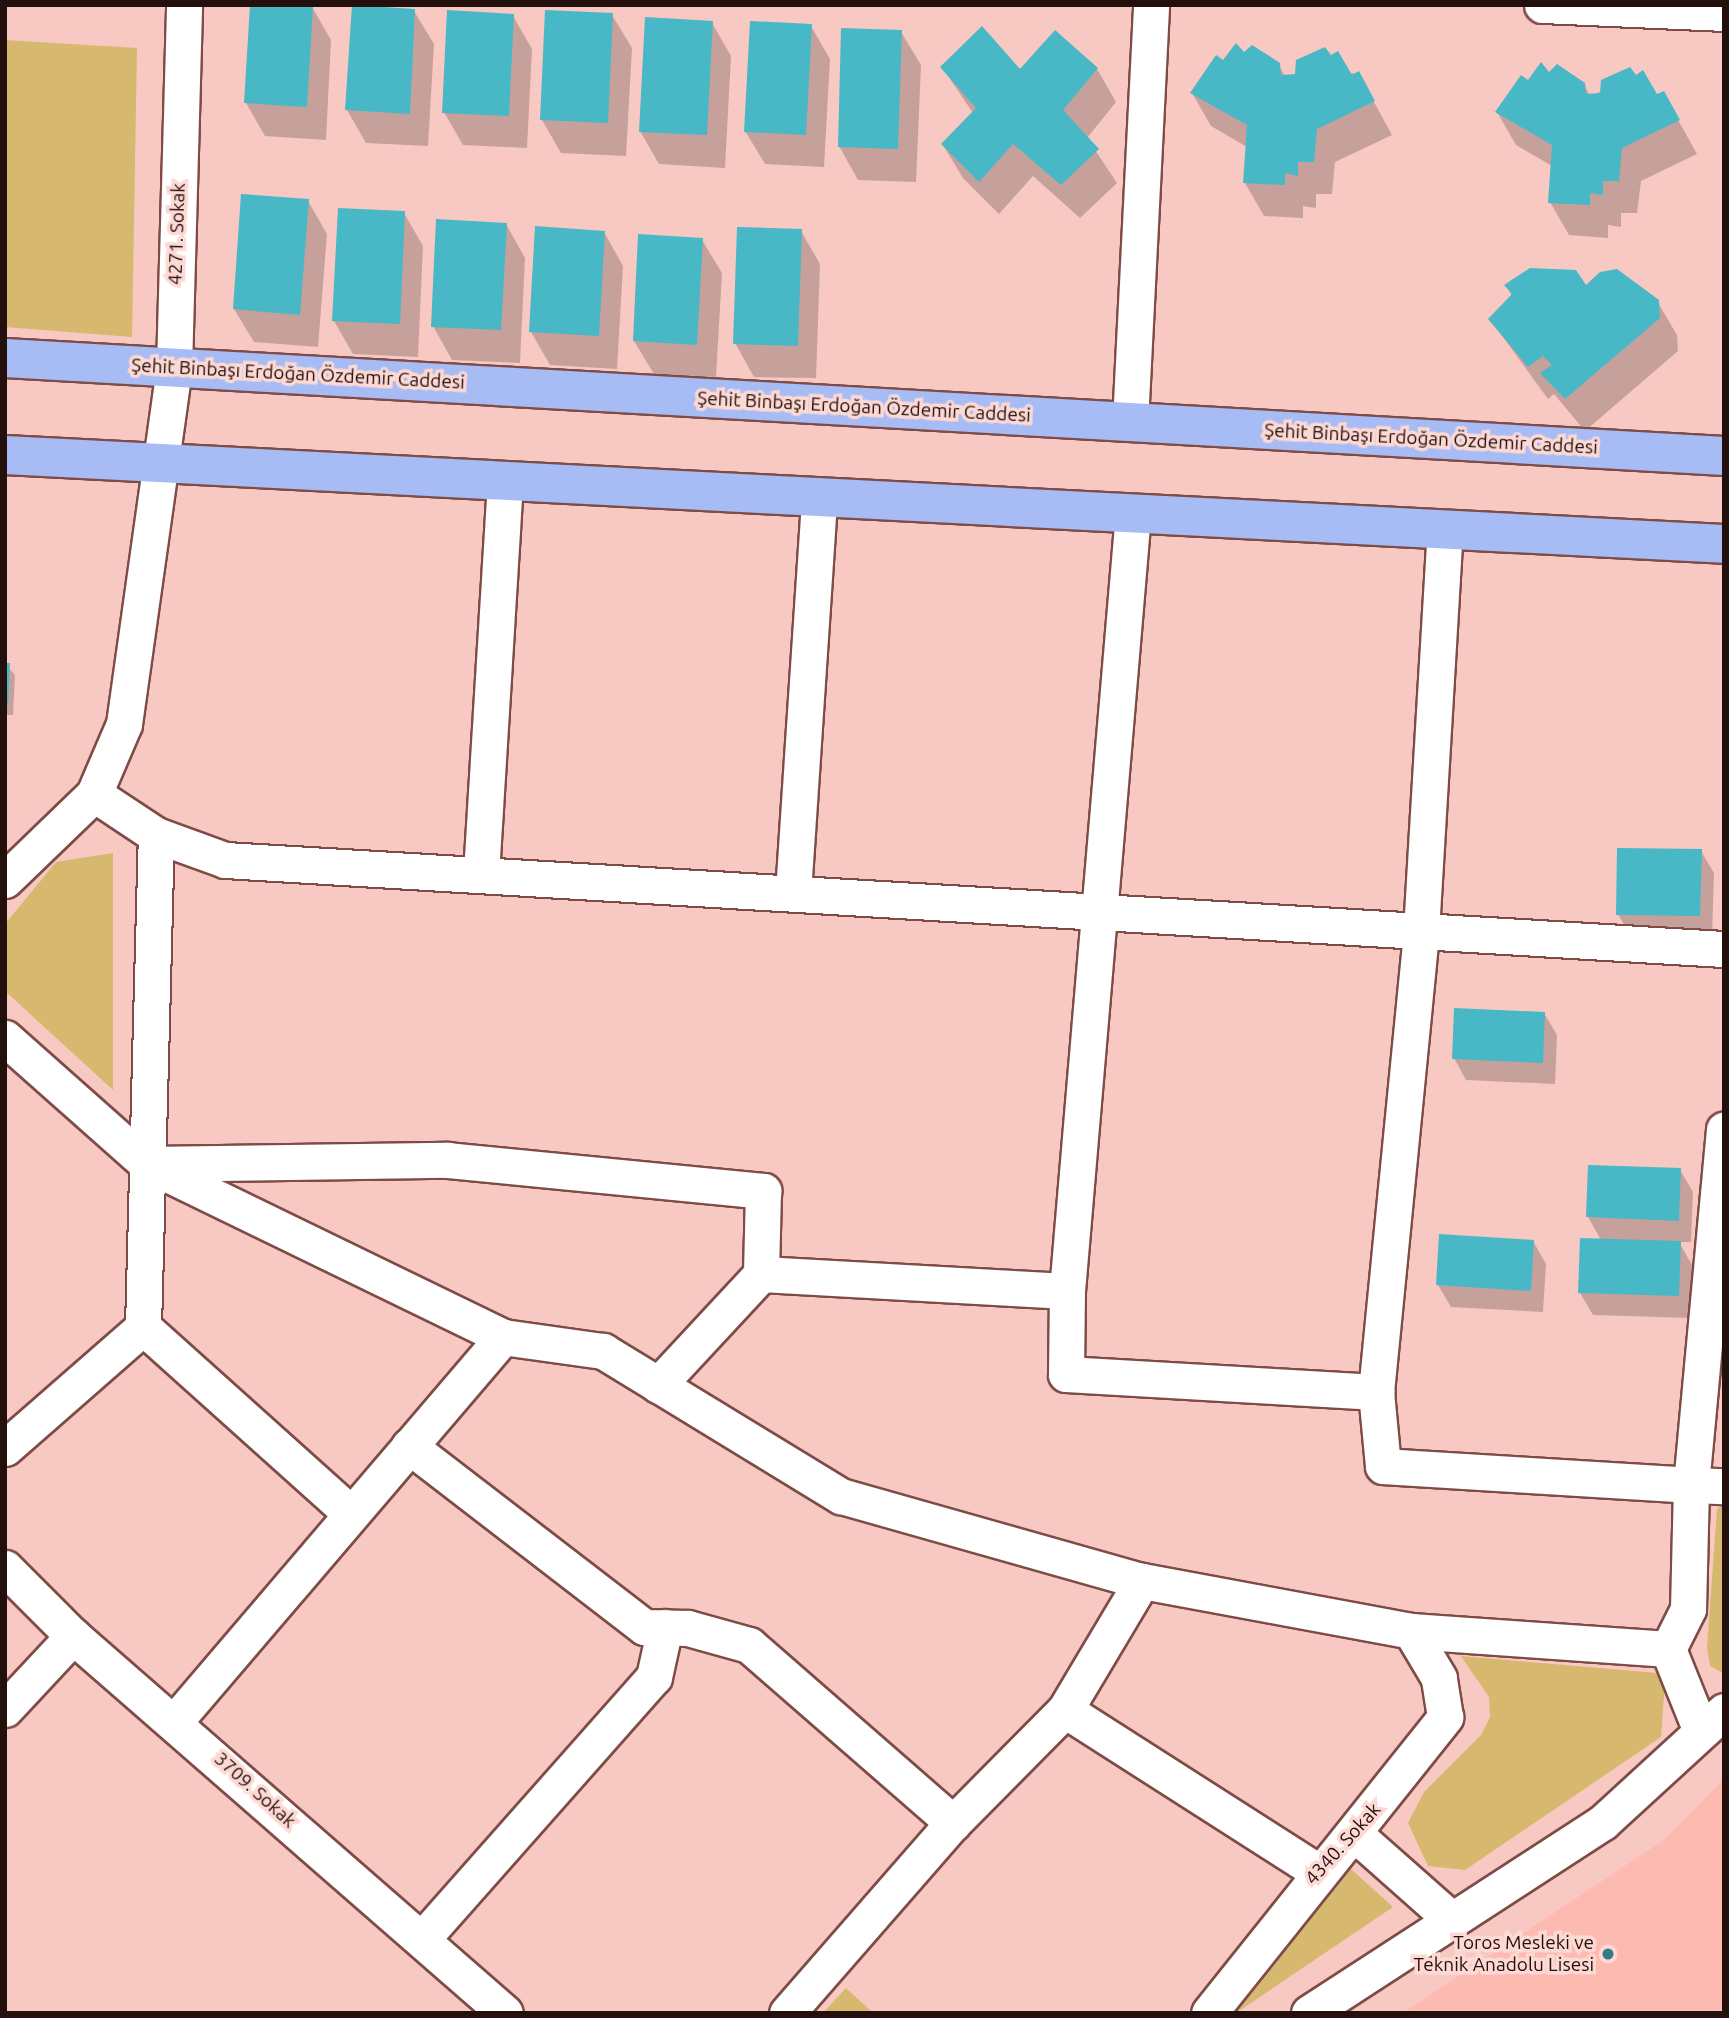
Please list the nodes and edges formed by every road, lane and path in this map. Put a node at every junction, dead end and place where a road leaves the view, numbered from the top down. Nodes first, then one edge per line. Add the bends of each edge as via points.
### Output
1 (184, 5) edge
2 (1151, 5) edge
3 (1542, 5) edge
4 (1724, 13) edge
5 (5, 358) edge
6 (174, 367) junction
7 (1130, 422) junction
8 (5, 455) edge
9 (1724, 456) edge
10 (161, 463) junction
11 (505, 480) junction
12 (819, 497) junction
13 (1133, 513) junction
14 (1445, 529) junction
15 (1724, 544) edge
16 (94, 794) junction
17 (156, 835) junction
18 (481, 874) junction
19 (5, 880) edge
20 (793, 893) junction
21 (1101, 912) junction
22 (1421, 931) junction
23 (1724, 949) edge
24 (5, 1038) edge
25 (1724, 1130) edge
26 (147, 1164) junction
27 (761, 1274) junction
28 (1067, 1291) junction
29 (143, 1327) junction
30 (503, 1337) junction
31 (658, 1385) junction
32 (1376, 1392) junction
33 (409, 1446) junction
34 (5, 1448) edge
35 (1707, 1485) edge
36 (350, 1513) junction
37 (5, 1568) edge
38 (1142, 1581) junction
39 (665, 1627) junction
40 (1412, 1631) junction
41 (74, 1636) junction
42 (1668, 1649) junction
43 (5, 1709) edge
44 (1065, 1710) junction
45 (176, 1720) junction
46 (1713, 1721) edge
47 (953, 1823) junction
48 (1356, 1835) junction
49 (1317, 1871) junction
50 (1452, 1920) junction
51 (422, 1939) junction
52 (505, 2013) edge
53 (787, 2013) edge
54 (1209, 2013) edge
55 (1309, 2013) edge

1 - 6 street, 4271. Sokak
2 - 7 street
3 - 4 street
5 - 6 main road, Şehit Binbaşı Erdoğan Özdemir Caddesi
6 - 7 main road, Şehit Binbaşı Erdoğan Özdemir Caddesi
6 - 10 street, 4271. Sokak
7 - 9 main road, Şehit Binbaşı Erdoğan Özdemir Caddesi
8 - 10 main road
10 - 11 main road
10 - 16 street, 4271. Sokak via 124,724
11 - 12 main road
11 - 18 street
12 - 13 main road
12 - 20 street
13 - 14 main road
13 - 21 street
14 - 15 main road
14 - 22 street
16 - 17 street
16 - 19 street
17 - 18 street via 225,860
17 - 26 street
18 - 20 street
20 - 21 street
21 - 22 street
21 - 28 street
22 - 23 street
22 - 32 street
24 - 26 street
25 - 35 street
26 - 27 street via 448,1160 763,1191
26 - 29 street
26 - 30 street
27 - 28 street
27 - 31 street
28 - 32 street via 1066,1374
29 - 34 street
29 - 36 street
30 - 31 street via 603,1351
30 - 33 street
31 - 38 street via 841,1496
32 - 35 street via 1384,1466
33 - 36 street
33 - 39 street via 644,1626
35 - 42 street via 1688,1609
36 - 45 street
37 - 41 street, 3709. Sokak
38 - 40 street
38 - 44 street
39 - 47 street via 749,1646
39 - 51 street via 654,1677
40 - 42 street
40 - 48 street, 4340. Sokak via 1439,1678 1445,1717
41 - 43 street
41 - 45 street, 3709. Sokak
42 - 46 street
44 - 47 street
44 - 49 street
45 - 51 street, 3709. Sokak
46 - 50 street via 1603,1822
47 - 53 street
48 - 49 street, 4340. Sokak
48 - 50 street
49 - 54 street, 4340. Sokak
50 - 55 street
51 - 52 street, 3709. Sokak

